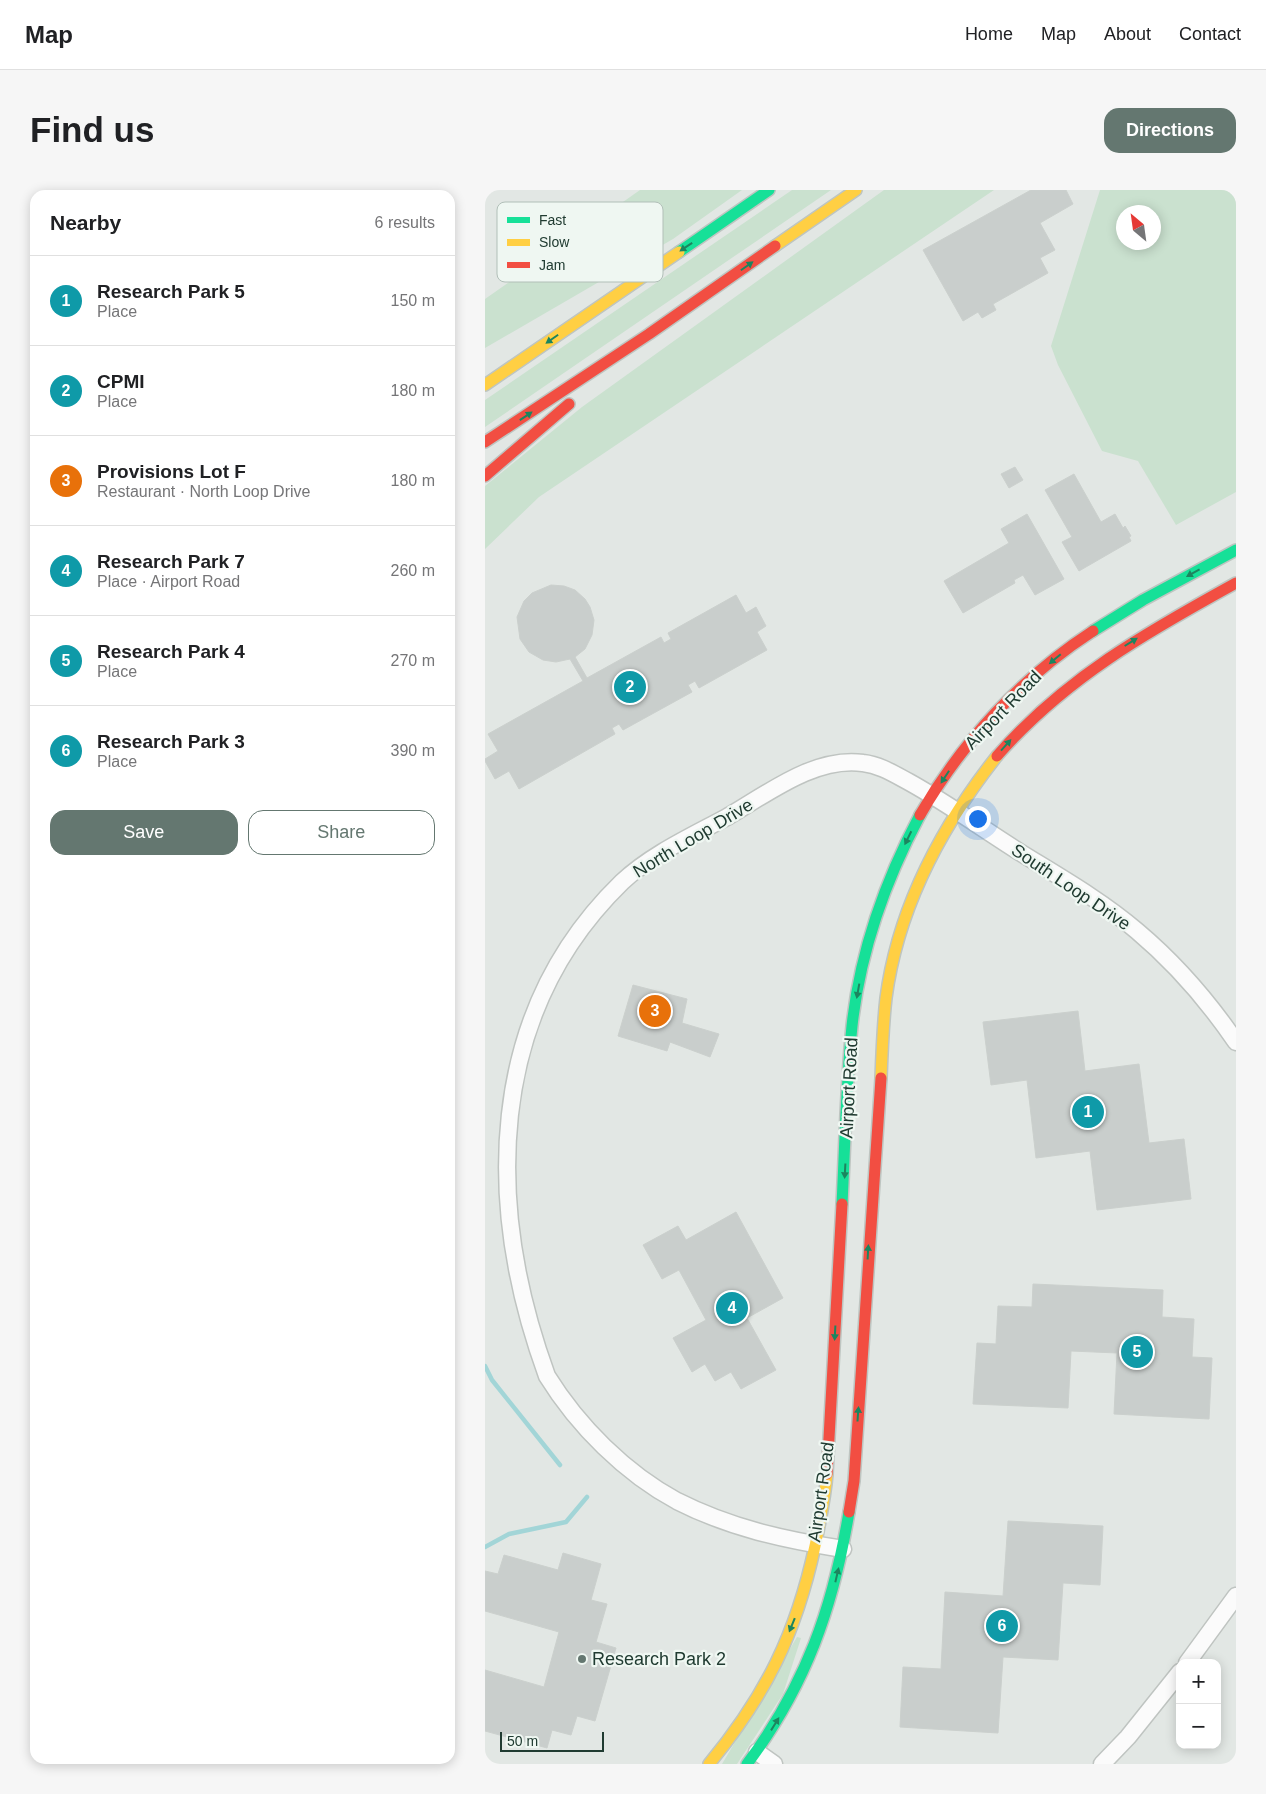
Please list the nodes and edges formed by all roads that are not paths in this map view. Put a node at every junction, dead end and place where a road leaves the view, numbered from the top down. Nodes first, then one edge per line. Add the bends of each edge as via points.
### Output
1 (769, 190) edge
2 (856, 190) edge
3 (663, 262) edge
4 (634, 282) joint
5 (723, 283) junction
6 (587, 300) dead end
7 (485, 385) edge
8 (485, 442) edge
9 (485, 476) edge
10 (1236, 550) edge
11 (1236, 583) edge
12 (933, 796) junction
13 (955, 811) junction
14 (1236, 1042) edge
15 (503, 1062) dead end
16 (505, 1290) dead end
17 (815, 1545) junction
18 (843, 1549) junction
19 (1236, 1596) edge
20 (1190, 1659) edge
21 (1176, 1677) edge
22 (752, 1758) edge
23 (709, 1764) edge
24 (774, 1764) edge
25 (1101, 1764) edge

1 -> 3 main road
5 -> 2 main road
4 - 6 main road
4 -> 7 main road
8 -> 5 main road
5 - 9 main road via 583,393
10 -> 12 main road, Airport Road via 1117,616 1059,656 1000,708 959,756
13 -> 11 main road, Airport Road via 1000,752 1047,703 1134,640
12 - 13 street, North Loop Drive
12 - 15 street, North Loop Drive via 879,766 836,763 803,774 642,866 601,902 566,942 526,1004
12 -> 17 main road, Airport Road via 915,823 885,887 863,965 852,1026 825,1489
13 - 14 street, South Loop Drive via 1139,932 1209,1003
18 -> 13 main road, Airport Road via 855,1472 886,998 897,945 910,906
16 - 17 street via 519,1327 555,1390 580,1421 625,1464 677,1500 715,1517 758,1534
17 - 18 street
17 -> 23 main road, Airport Road via 795,1616 776,1665 750,1710
22 -> 18 main road, Airport Road via 805,1672 824,1625
19 - 20 street
21 - 25 street via 1128,1737
22 - 24 street

